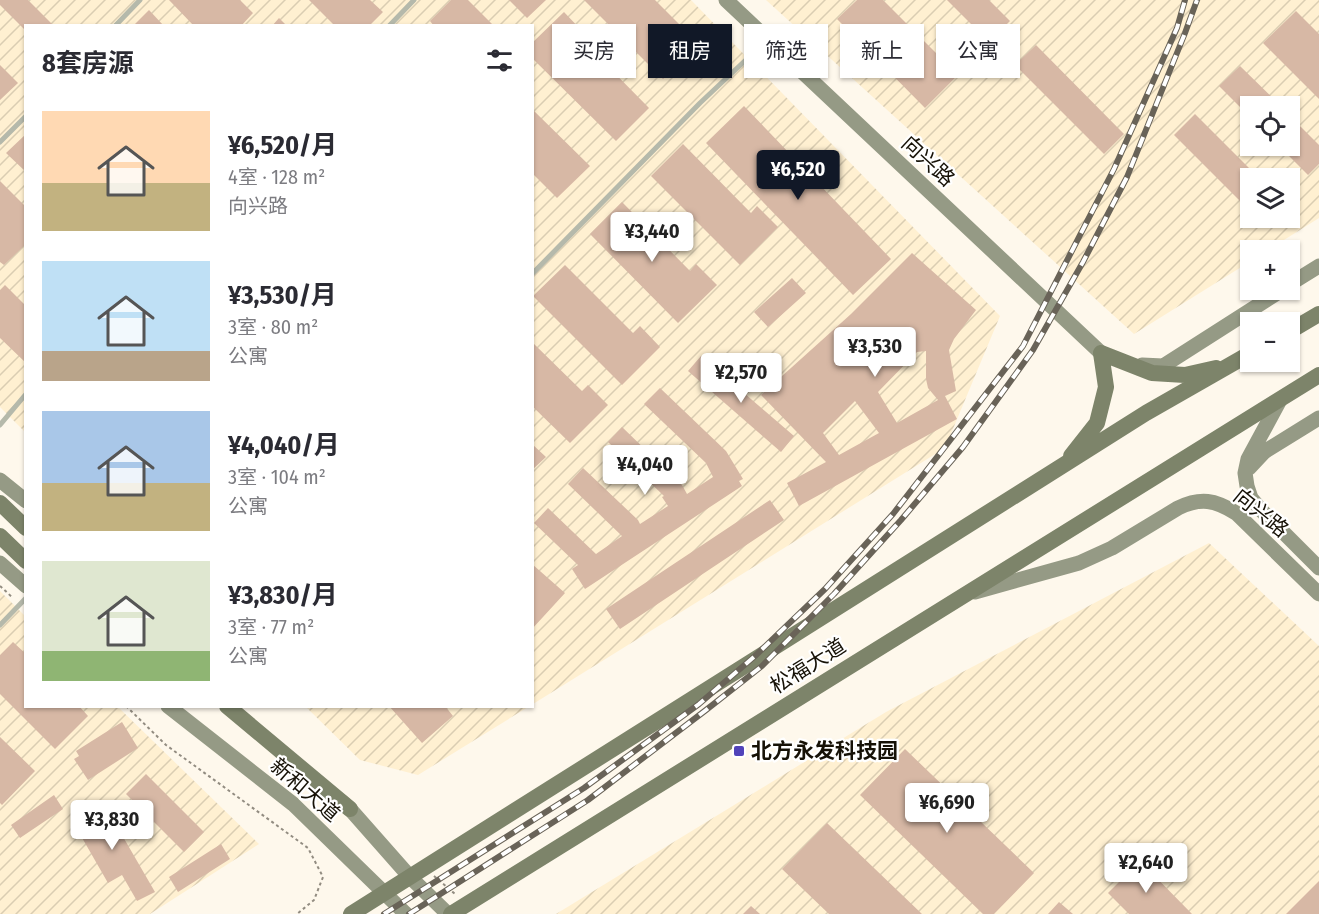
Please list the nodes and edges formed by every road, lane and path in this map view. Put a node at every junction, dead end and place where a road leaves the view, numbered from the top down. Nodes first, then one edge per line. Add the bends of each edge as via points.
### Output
1 (140, 0) edge
2 (414, 0) edge
3 (726, 0) edge
4 (117, 24) edge
5 (391, 24) edge
6 (751, 24) edge
7 (744, 61) edge
8 (808, 78) edge
9 (24, 118) edge
10 (0, 142) edge
11 (1319, 266) edge
12 (534, 272) edge
13 (1300, 278) edge
14 (1266, 300) edge
15 (1319, 314) edge
16 (1300, 325) edge
17 (1101, 353) junction
18 (1240, 360) edge
19 (1128, 365) junction
20 (1231, 365) junction
21 (1319, 375) edge
22 (24, 396) edge
23 (1280, 400) junction
24 (1319, 418) edge
25 (0, 425) edge
26 (1064, 465) junction
27 (1245, 473) junction
28 (0, 480) edge
29 (24, 499) edge
30 (0, 503) edge
31 (24, 526) edge
32 (0, 536) edge
33 (24, 559) edge
34 (0, 563) edge
35 (1319, 568) edge
36 (24, 584) edge
37 (966, 594) junction
38 (1319, 594) edge
39 (24, 600) edge
40 (0, 624) edge
41 (128, 708) edge
42 (171, 708) edge
43 (188, 708) edge
44 (229, 708) edge
45 (237, 708) edge
46 (293, 804) junction
47 (350, 809) junction
48 (425, 868) junction
49 (410, 877) junction
50 (385, 892) junction
51 (466, 905) junction
52 (297, 914) edge
53 (351, 914) edge
54 (406, 914) edge
55 (449, 914) edge

1 - 4 lane
2 - 5 lane
3 - 6 main road, 向兴路
7 - 12 lane
8 - 17 main road, 向兴路
9 - 10 lane
11 - 13 main road
14 - 19 main road via 1163,366
15 - 16 main road
17 - 19 main road, 松福大道
17 - 26 main road, 松福大道 via 1106,387 1097,423
18 - 20 main road, 松福大道
19 - 20 main road, 松福大道 via 1152,373 1185,375
20 - 26 main road, 松福大道
21 - 23 main road, 松福大道
22 - 25 lane
23 - 27 main road, 向兴路 via 1248,459
23 - 37 main road, 松福大道
24 - 27 main road via 1264,452
26 - 48 main road, 松福大道
27 - 35 main road, 向兴路 via 1251,498
28 - 29 main road
30 - 31 main road
32 - 33 main road
34 - 36 main road
37 - 38 main road, 向兴路 via 1079,563 1112,549 1178,508 1199,501 1212,501 1236,513
37 - 51 main road, 松福大道
39 - 40 lane
41 - 52 path via 166,744 308,848 323,878 314,900
42 - 46 main road, 新和大道
43 - 46 main road
44 - 47 main road
45 - 47 main road, 新和大道
46 - 50 main road, 新和大道
47 - 49 main road, 新和大道
48 - 49 main road, 松福大道
48 - 51 path
49 - 50 main road, 松福大道
49 - 55 main road, 新和大道
50 - 53 main road, 松福大道
50 - 54 main road, 新和大道
51 - 55 main road, 松福大道

